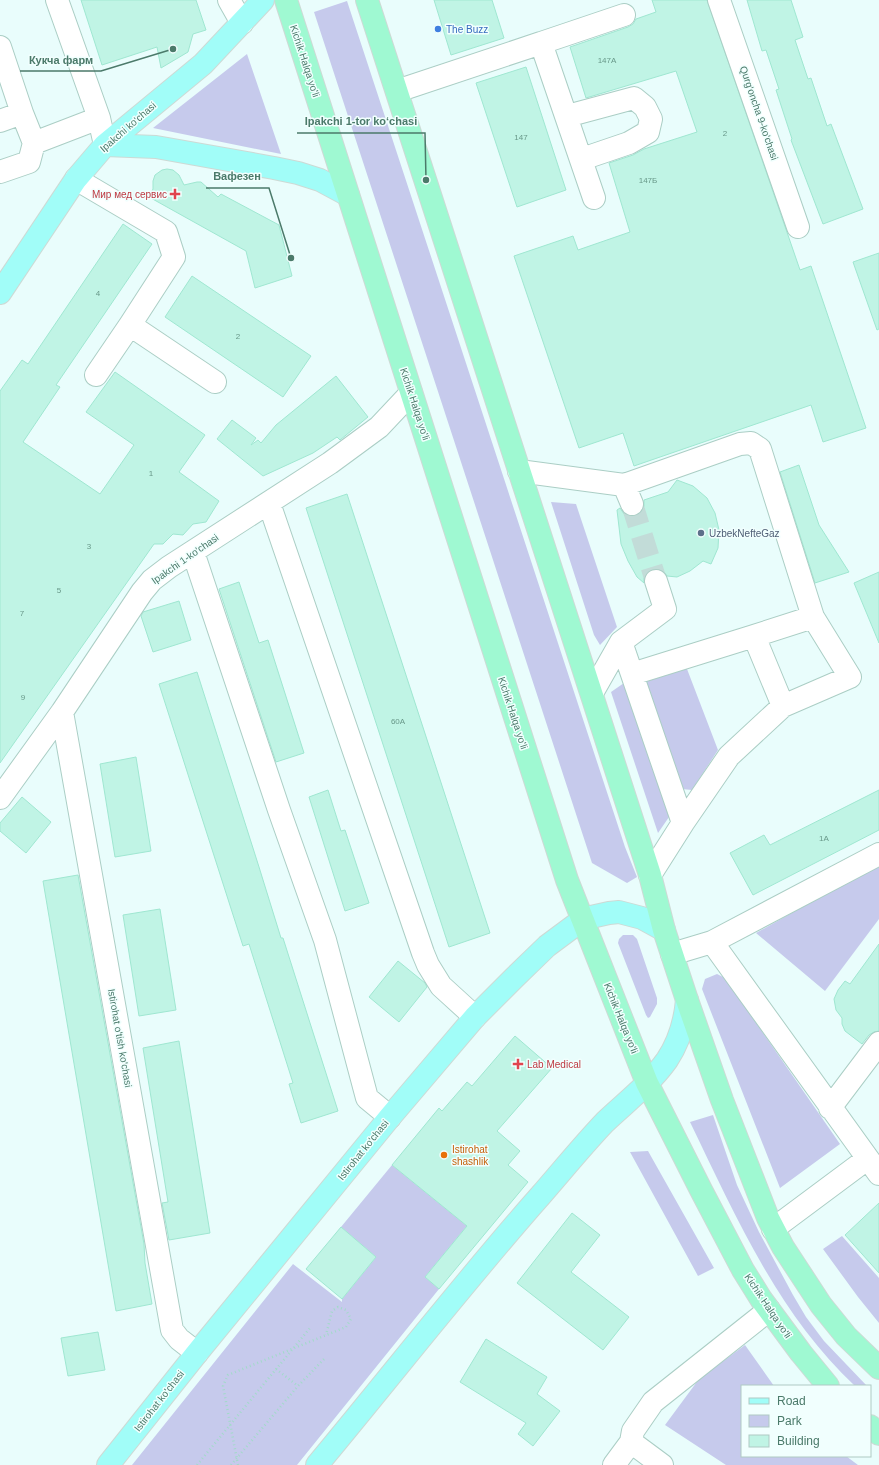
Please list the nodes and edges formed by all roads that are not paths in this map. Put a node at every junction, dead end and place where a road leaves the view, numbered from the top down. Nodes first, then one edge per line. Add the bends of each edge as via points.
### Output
1 (57, 0) edge
2 (229, 0) edge
3 (263, 0) edge
4 (286, 0) edge
5 (367, 0) edge
6 (719, 0) edge
7 (624, 15) dead end
8 (242, 23) junction
9 (541, 43) junction
10 (2, 59) edge
11 (397, 91) junction
12 (22, 113) junction
13 (567, 116) junction
14 (99, 118) junction
15 (0, 121) edge
16 (34, 143) junction
17 (105, 144) junction
18 (582, 159) junction
19 (0, 172) edge
20 (76, 179) junction
21 (348, 195) junction
22 (594, 198) dead end
23 (798, 227) dead end
24 (0, 293) edge
25 (130, 325) junction
26 (96, 375) dead end
27 (215, 382) dead end
28 (411, 393) junction
29 (520, 471) junction
30 (269, 503) junction
31 (193, 552) junction
32 (656, 581) tunnel mouth
33 (813, 617) junction
34 (754, 636) junction
35 (622, 642) junction
36 (632, 674) junction
37 (592, 692) junction
38 (783, 706) junction
39 (62, 712) junction
40 (0, 798) edge
41 (683, 823) junction
42 (879, 854) edge
43 (650, 874) junction
44 (582, 920) junction
45 (664, 930) junction
46 (712, 942) junction
47 (672, 954) junction
48 (687, 1000) junction
49 (475, 1017) junction
50 (879, 1043) edge
51 (647, 1083) junction
52 (830, 1108) junction
53 (390, 1117) junction
54 (873, 1166) edge
55 (773, 1229) junction
56 (769, 1310) junction
57 (197, 1353) junction
58 (879, 1368) edge
59 (827, 1385) edge
60 (871, 1427) edge
61 (879, 1434) edge
62 (632, 1442) junction
63 (108, 1465) edge
64 (318, 1465) edge
65 (614, 1465) edge
66 (662, 1465) edge

1 - 14 street
2 - 8 street
3 - 8 main road, Ipakchi ko'chasi
4 - 21 highway, Kichik Halqa yo'li
5 - 11 highway
6 - 23 street, Qurg'oncha 9-ko'chasi
7 - 9 street
8 - 17 main road, Ipakchi ko'chasi via 203,64
9 - 11 street
9 - 13 street
10 - 12 street
11 - 29 highway
12 - 15 street
12 - 16 street
13 - 18 street
13 - 18 street via 634,98 645,107 651,119 648,132 629,143
14 - 16 street
14 - 17 street
16 - 19 street via 29,162
17 - 20 main road, Ipakchi ko'chasi
17 - 21 main road via 156,147 298,173 320,180
18 - 22 street
20 - 24 main road, Ipakchi ko'chasi
20 - 25 street via 166,232 174,257
21 - 28 highway, Kichik Halqa yo'li
25 - 26 street
25 - 27 street
28 - 30 street, Ipakchi 1-ko'chasi via 379,427
28 - 44 highway, Kichik Halqa yo'li
29 - 33 street via 628,495 740,444 751,443 760,449
29 - 37 highway
30 - 31 street, Ipakchi 1-ko'chasi
30 - 49 street via 423,953 442,986
31 - 39 street, Ipakchi 1-ko'chasi via 152,580 142,592
31 - 53 street via 325,940 367,1098
32 - 35 street via 665,609
33 - 34 street
33 - 38 street via 850,677
34 - 36 street
34 - 38 street
35 - 36 street
35 - 37 street
36 - 41 street
37 - 43 highway
38 - 41 street via 729,756
39 - 40 street, Ipakchi 1-ko'chasi
39 - 57 street, Istirohat o'tish ko'chasi via 172,1330
41 - 43 street
42 - 46 street
43 - 45 highway
44 - 45 main road, Istirohat ko'chasi via 600,914 619,912 642,918
44 - 49 main road, Istirohat ko'chasi via 547,946
44 - 51 highway, Kichik Halqa yo'li
45 - 47 highway
46 - 47 street
46 - 52 street
47 - 48 highway
48 - 51 main road via 683,1025 673,1049 662,1067
48 - 55 highway via 758,1196
49 - 53 main road, Istirohat ko'chasi
50 - 52 street
51 - 56 highway, Kichik Halqa yo'li via 743,1270
51 - 64 main road via 604,1123 513,1227
52 - 54 street
53 - 57 main road, Istirohat ko'chasi
54 - 55 street
55 - 58 highway via 821,1305 846,1336
56 - 59 highway, Kichik Halqa yo'li
56 - 62 street via 653,1402 633,1431
57 - 63 main road, Istirohat ko'chasi
60 - 61 highway
62 - 65 street
62 - 66 street

